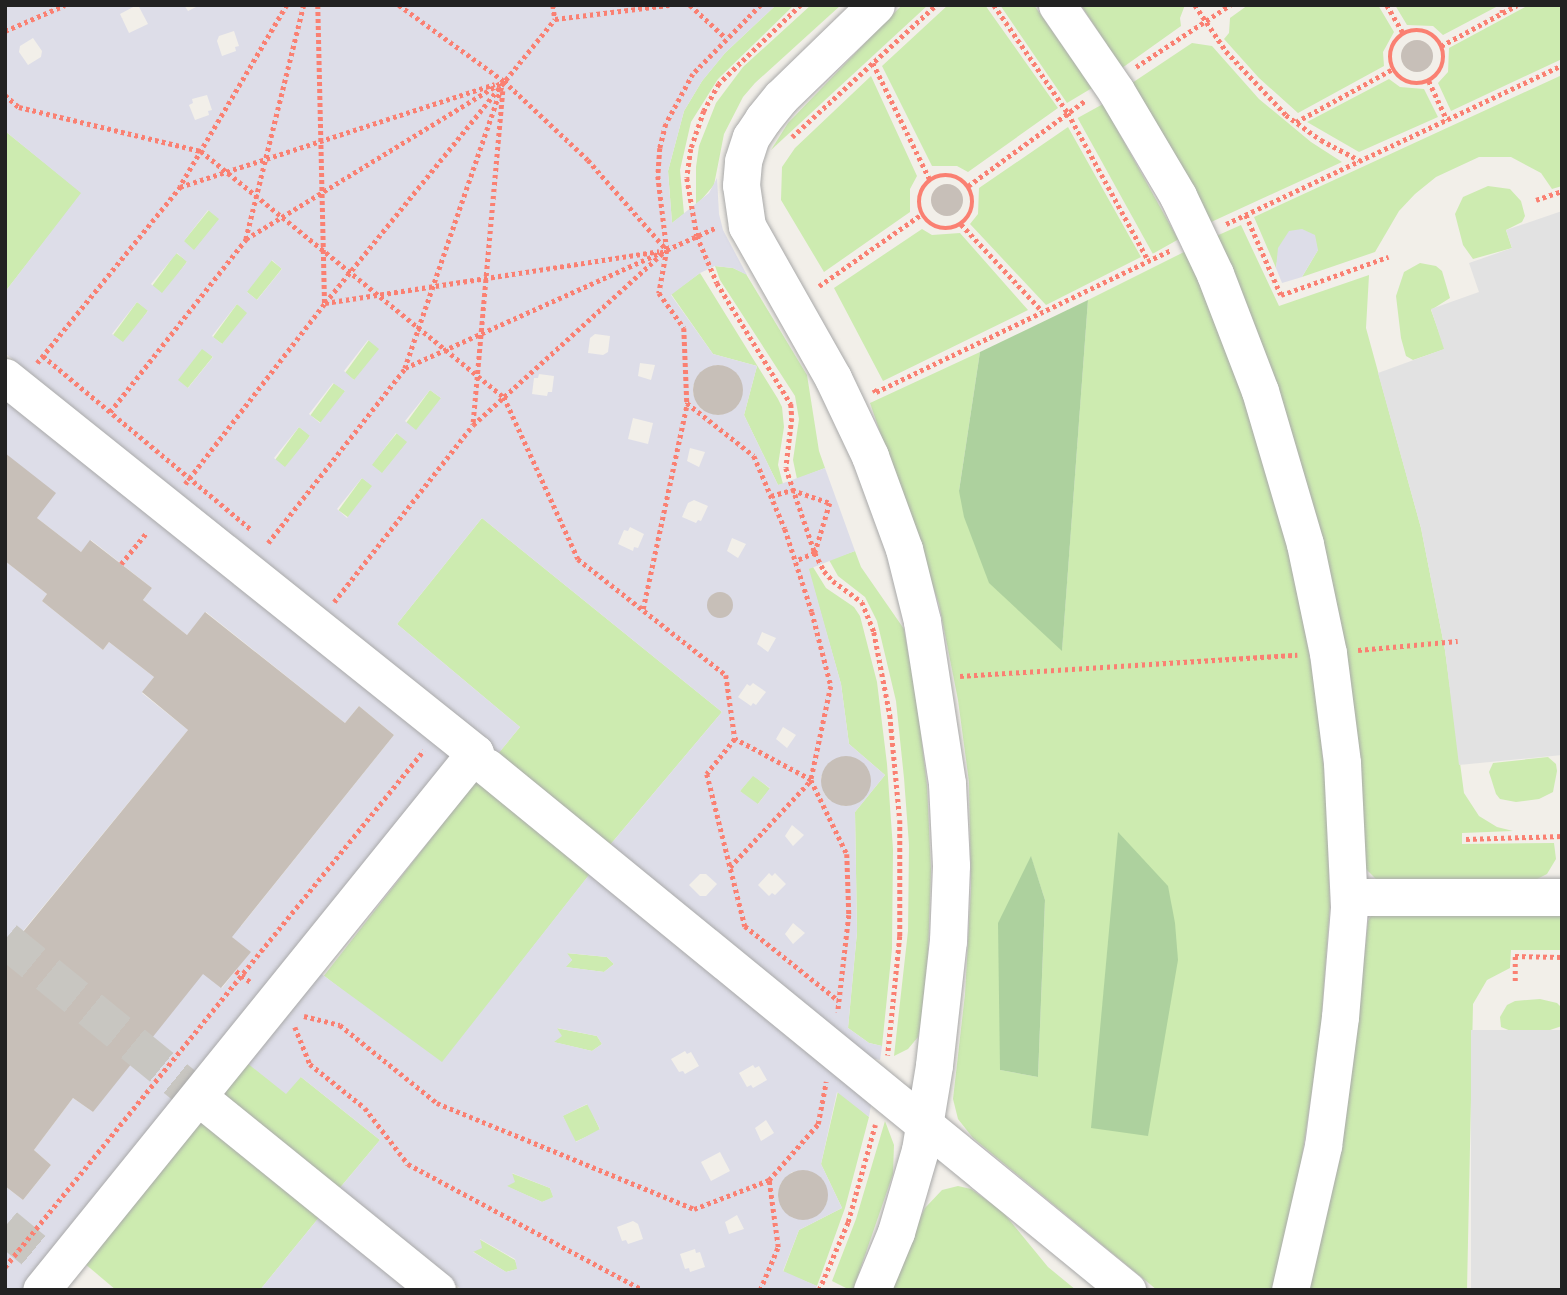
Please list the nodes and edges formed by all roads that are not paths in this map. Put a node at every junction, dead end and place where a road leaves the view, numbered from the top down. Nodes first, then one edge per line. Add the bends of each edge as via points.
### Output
1 (876, 5) edge
2 (1057, 5) edge
3 (5, 377) edge
4 (487, 767) dead end
5 (1349, 897) junction
6 (1562, 897) edge
7 (211, 1107) tunnel mouth
8 (924, 1127) junction
9 (65, 1286) edge
10 (437, 1290) edge
11 (872, 1290) edge
12 (1127, 1290) edge
13 (1290, 1290) edge

1 - 8 lane via 781,97 751,137 743,161 743,206 754,243 833,379 870,456 904,549 922,621 947,783 951,865 948,941
2 - 5 lane via 1116,91 1178,196 1215,274 1264,404 1305,544 1328,653 1342,763
3 - 9 lane via 475,753
4 - 8 lane
5 - 6 lane
5 - 13 lane via 1340,1017 1322,1146
7 - 10 lane
8 - 11 lane via 895,1232
8 - 12 lane

